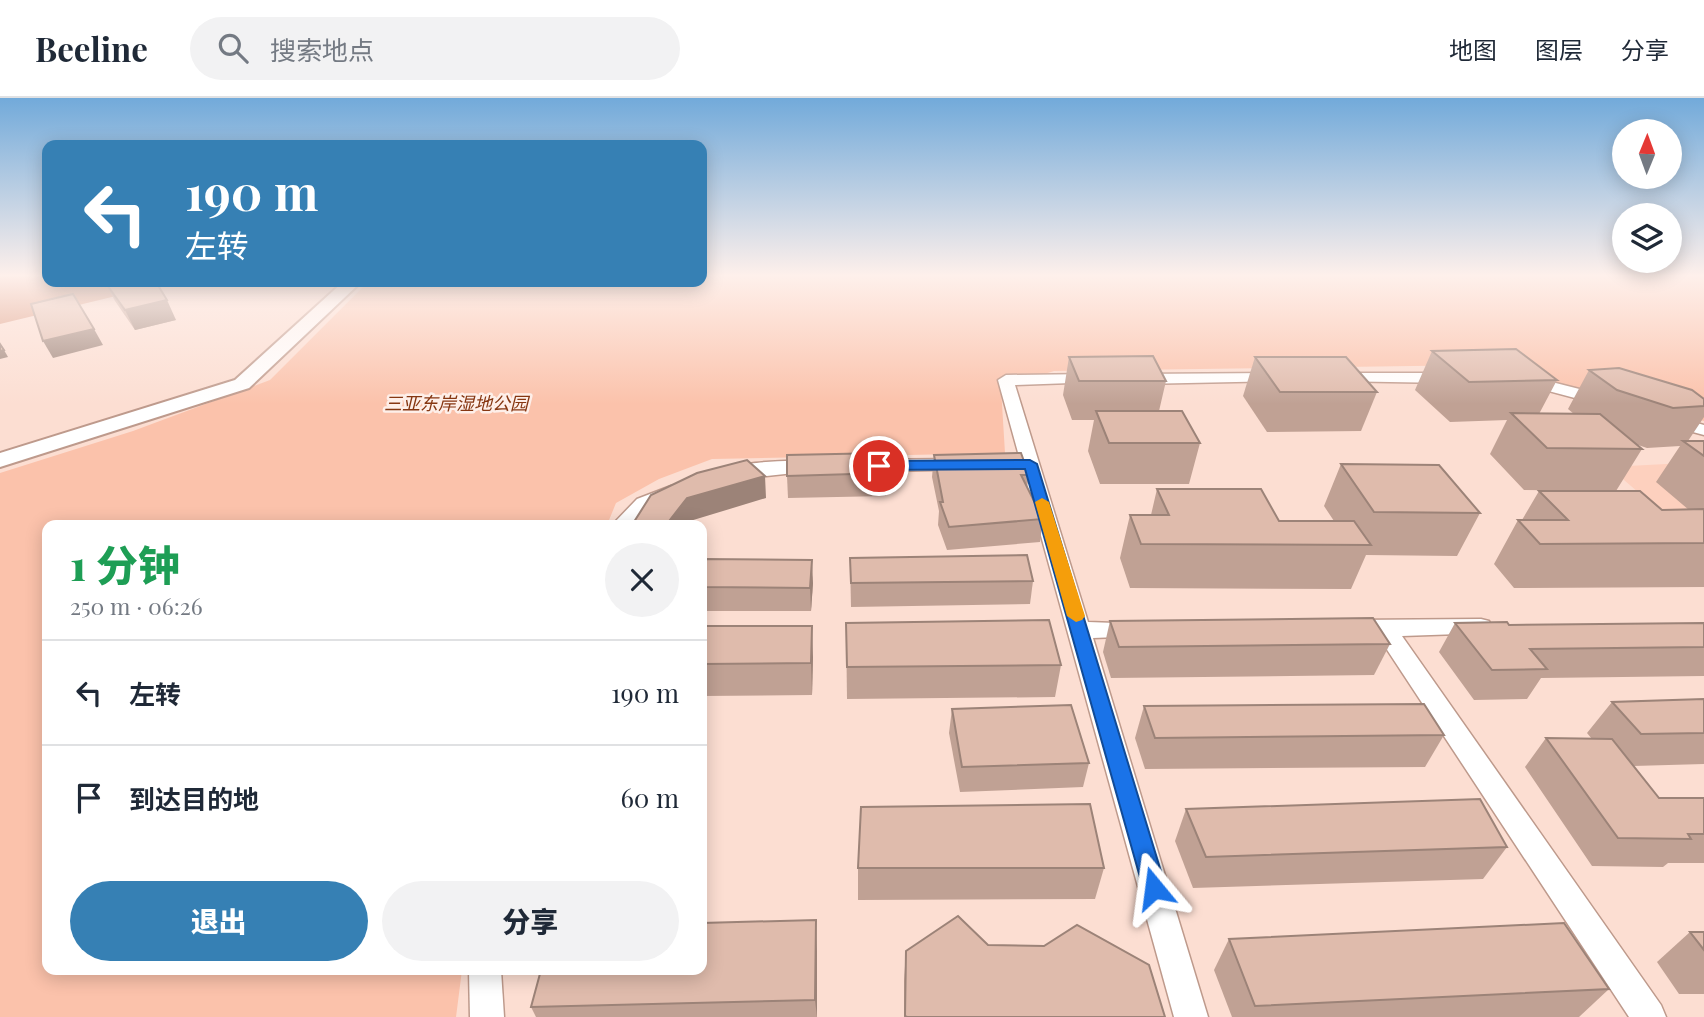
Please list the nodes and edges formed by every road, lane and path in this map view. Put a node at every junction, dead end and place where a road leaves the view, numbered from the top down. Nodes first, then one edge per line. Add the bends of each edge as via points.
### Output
1 (314, 318) edge
2 (1470, 377) edge
3 (1292, 378) edge
4 (1320, 378) edge
5 (1506, 378) edge
6 (1627, 408) edge
7 (1653, 415) edge
8 (1704, 430) edge
9 (0, 460) edge
10 (977, 465) edge
11 (709, 478) edge
12 (686, 485) edge
13 (627, 520) edge
14 (1510, 626) edge
15 (1330, 628) edge
16 (1385, 628) junction
17 (1164, 630) edge
18 (1080, 631) junction
19 (485, 975) edge
20 (487, 1017) edge
21 (1191, 1017) edge
22 (1649, 1017) edge

1 - 9 street via 242,384
2 - 4 street
3 - 18 street via 1006,380 1024,464
5 - 6 street
7 - 8 street
10 - 11 street via 778,467
12 - 13 street via 644,503
14 - 16 street
15 - 16 street
16 - 22 street
17 - 18 street
18 - 21 street
19 - 20 street

